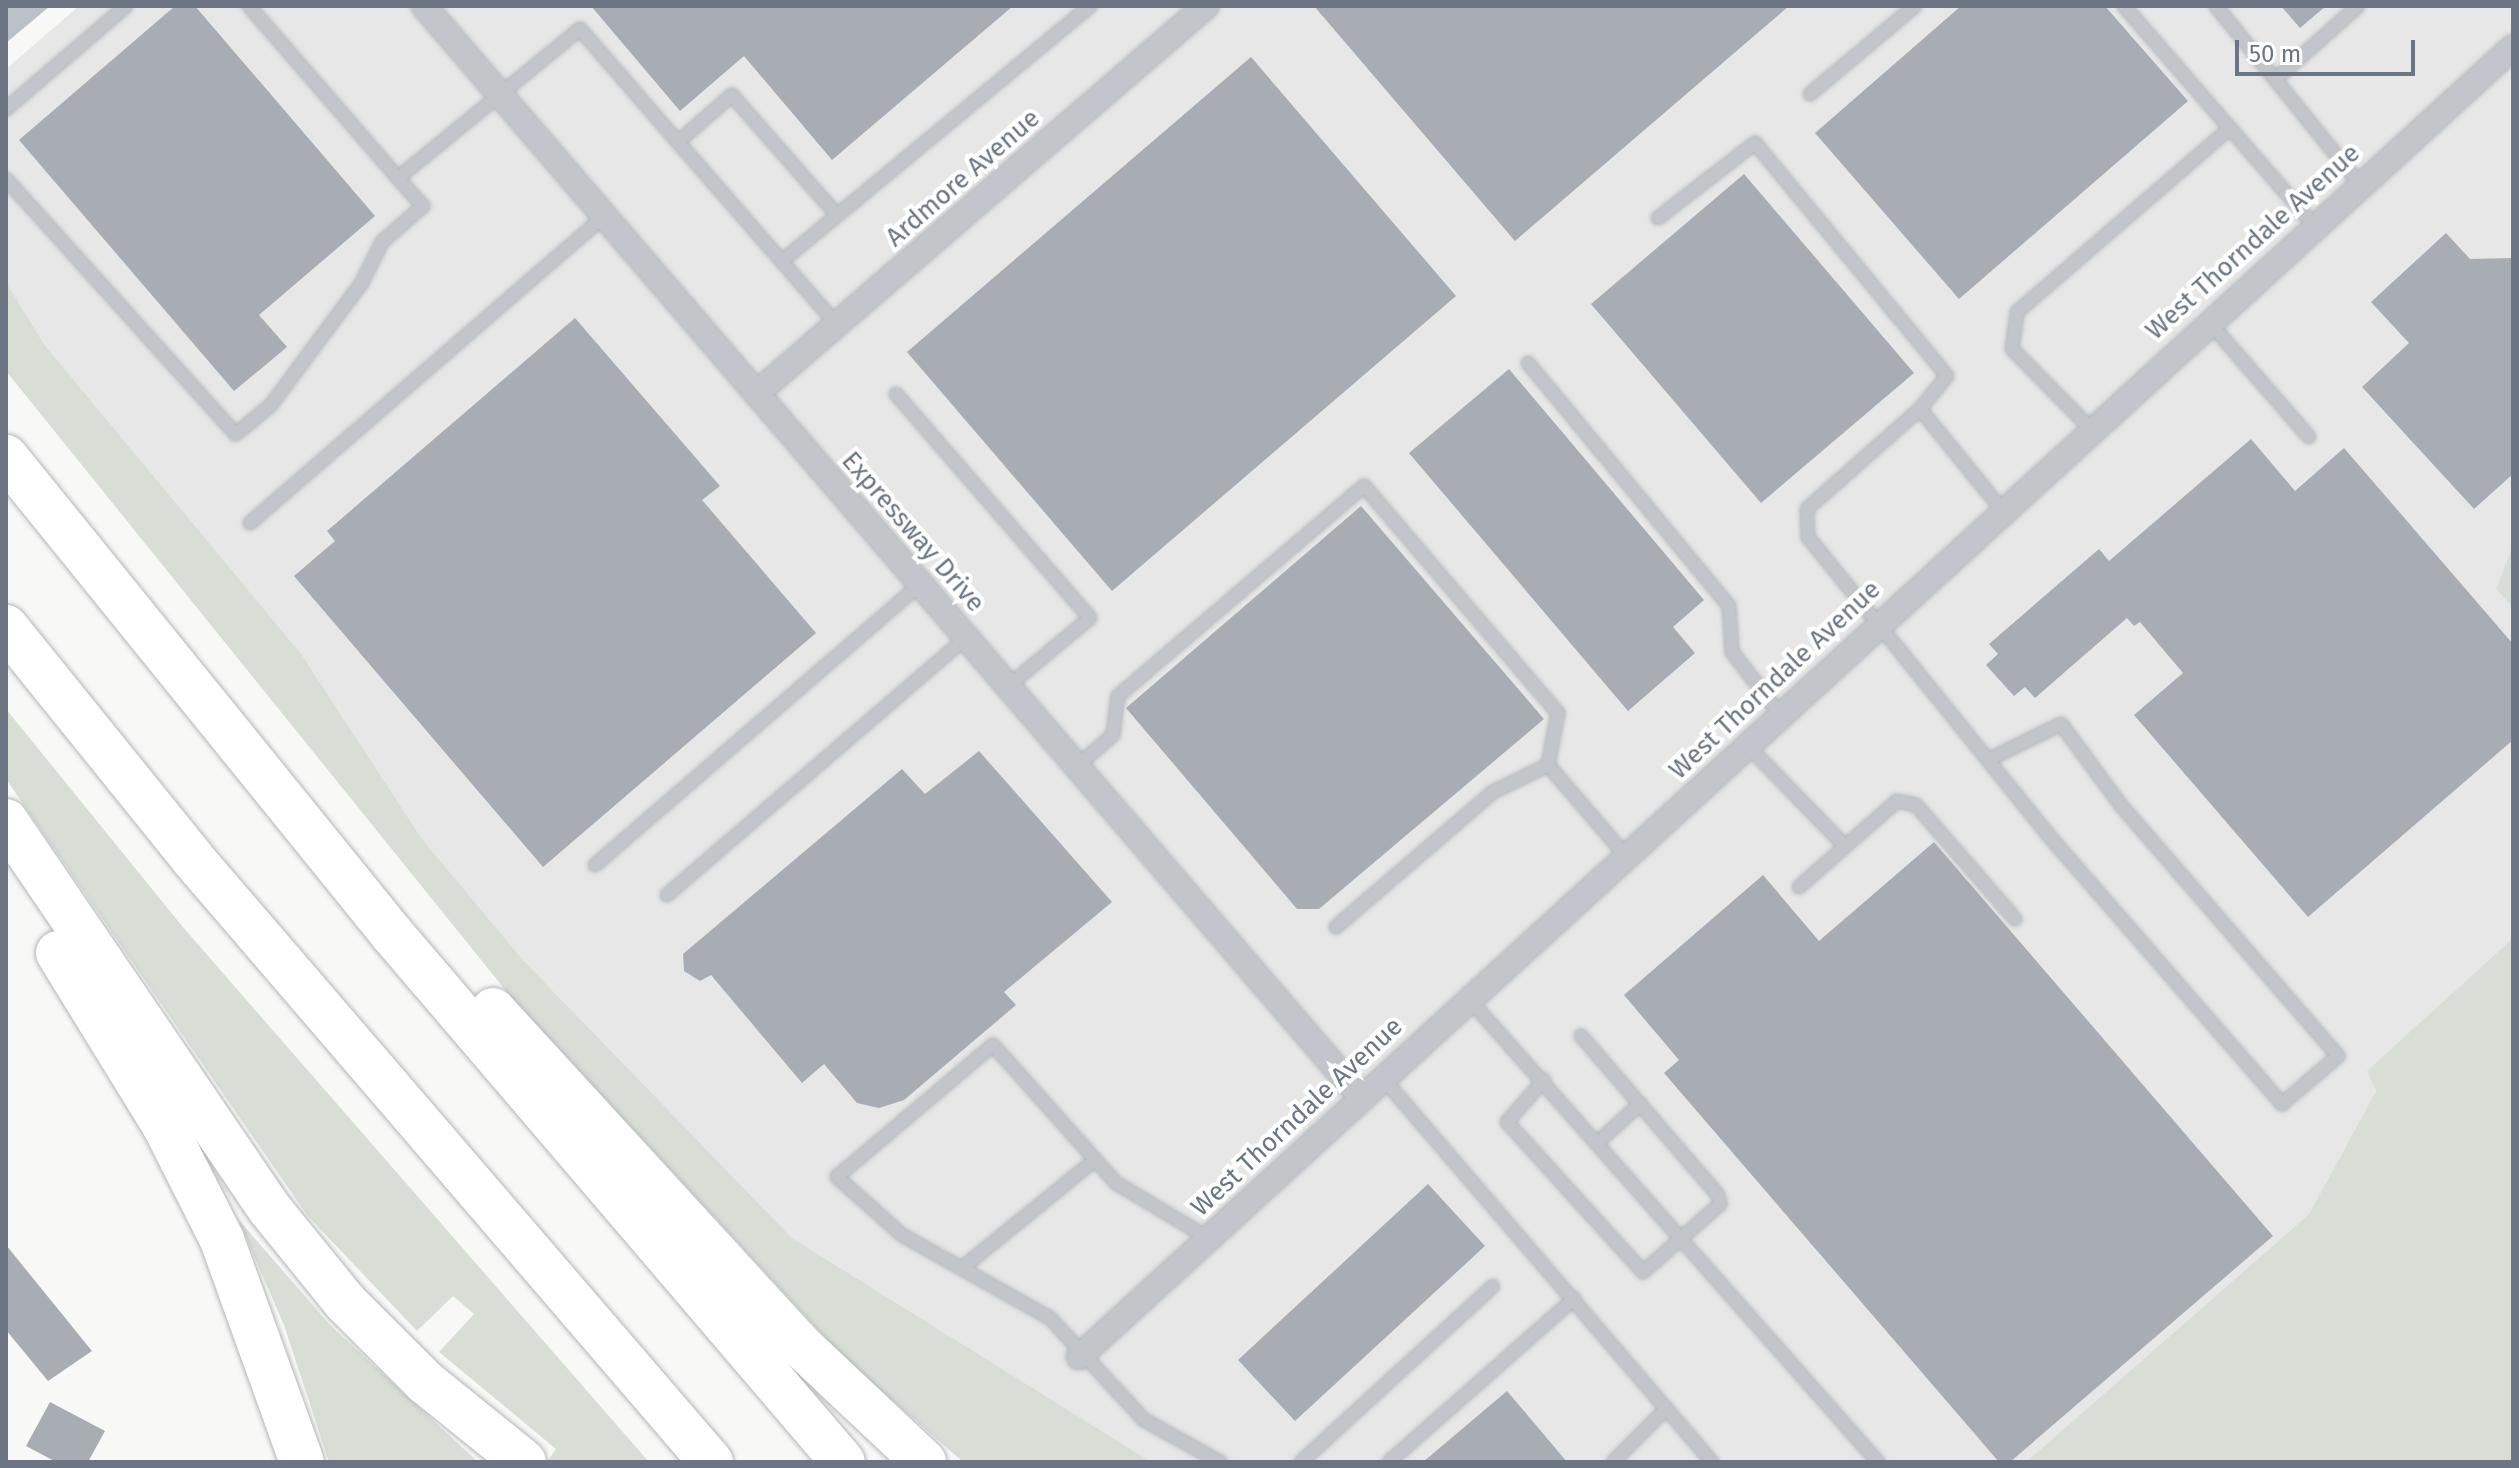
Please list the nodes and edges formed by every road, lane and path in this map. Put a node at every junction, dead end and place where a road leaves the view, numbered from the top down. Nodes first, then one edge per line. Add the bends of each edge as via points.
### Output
1 (126, 6) edge
2 (249, 6) edge
3 (424, 6) edge
4 (1090, 6) edge
5 (1915, 6) edge
6 (2124, 6) edge
7 (2216, 6) edge
8 (2358, 6) edge
9 (1198, 8) edge
10 (2513, 47) edge
11 (2277, 78) junction
12 (1810, 94) dead end
13 (500, 95) junction
14 (6, 109) edge
15 (2230, 128) junction
16 (678, 142) junction
17 (398, 178) junction
18 (6, 179) edge
19 (2359, 183) junction
20 (836, 214) junction
21 (605, 216) junction
22 (1658, 218) dead end
23 (2313, 224) junction
24 (782, 261) junction
25 (2207, 320) junction
26 (836, 324) junction
27 (1528, 363) dead end
28 (757, 393) junction
29 (896, 394) dead end
30 (1920, 409) junction
31 (2091, 429) junction
32 (2309, 437) dead end
33 (6, 457) edge
34 (2002, 510) junction
35 (250, 523) dead end
36 (920, 584) junction
37 (1875, 626) junction
38 (6, 627) edge
39 (967, 637) junction
40 (1008, 686) junction
41 (1780, 714) junction
42 (1746, 744) junction
43 (1990, 759) junction
44 (1548, 765) junction
45 (1077, 766) junction
46 (260, 771) junction
47 (6, 821) edge
48 (1845, 846) junction
49 (1626, 856) junction
50 (595, 865) dead end
51 (6, 869) edge
52 (1799, 887) dead end
53 (667, 895) dead end
54 (2015, 919) dead end
55 (1336, 927) dead end
56 (1468, 998) junction
57 (1581, 1036) dead end
58 (1381, 1076) junction
59 (1544, 1080) junction
60 (1360, 1096) junction
61 (1640, 1104) junction
62 (1598, 1142) junction
63 (1095, 1160) junction
64 (1682, 1237) junction
65 (1208, 1238) junction
66 (962, 1268) junction
67 (1493, 1286) dead end
68 (1574, 1299) junction
69 (1079, 1357) junction
70 (1667, 1408) junction
71 (302, 1462) edge
72 (524, 1462) edge
73 (711, 1462) edge
74 (843, 1462) edge
75 (924, 1462) edge
76 (1220, 1462) edge
77 (1301, 1462) edge
78 (1389, 1462) edge
79 (1613, 1462) edge
80 (1712, 1462) edge
81 (1878, 1462) edge

1 - 14 lane
2 - 17 lane
3 - 13 street, Expressway Drive
4 - 20 lane
5 - 12 lane
6 - 15 lane
7 - 11 lane
8 - 11 lane
9 - 26 street, Ardmore Avenue
10 - 19 street, West Thorndale Avenue
11 - 19 lane
13 - 16 lane via 580,29
13 - 17 lane
13 - 21 street, Expressway Drive
15 - 23 lane
15 - 31 lane via 2017,312 2012,349
16 - 20 lane via 732,95
16 - 24 lane
17 - 18 lane via 423,206 382,242 361,284 271,405 236,434
19 - 23 street, West Thorndale Avenue
20 - 24 lane
21 - 28 street, Expressway Drive
21 - 35 lane
22 - 30 lane via 1755,143 1947,376
23 - 25 street, West Thorndale Avenue
24 - 26 lane
25 - 31 street, West Thorndale Avenue
25 - 32 lane
26 - 28 street, Ardmore Avenue
27 - 41 lane via 1729,606 1732,652
28 - 36 street, Expressway Drive
29 - 40 lane via 1090,618
30 - 34 lane
30 - 37 lane via 1807,509 1808,537
31 - 34 street, West Thorndale Avenue
33 - 46 highway
34 - 37 street, West Thorndale Avenue
36 - 39 street, Expressway Drive
36 - 50 lane
37 - 41 street, West Thorndale Avenue
37 - 43 lane
38 - 73 highway via 193,859
39 - 40 street, Expressway Drive
39 - 53 lane
40 - 45 street, Expressway Drive
41 - 42 street, West Thorndale Avenue
42 - 48 lane
42 - 49 street, West Thorndale Avenue
43 - 43 lane via 2282,1104 2338,1056 2120,804 2061,724
44 - 45 lane via 1558,713 1364,486 1118,696 1113,735
44 - 49 lane
44 - 55 lane via 1493,792
45 - 60 street, Expressway Drive
46 - 74 highway
46 - 75 highway via 572,1091 799,1344
47 - 72 highway via 269,1208 345,1302 425,1382
48 - 52 lane
48 - 54 lane via 1897,801 1916,805
49 - 56 street, West Thorndale Avenue
51 - 71 highway via 164,1125 222,1240
56 - 58 street, West Thorndale Avenue
56 - 59 lane
57 - 61 lane
58 - 60 street, West Thorndale Avenue
58 - 68 lane
59 - 62 lane
59 - 64 lane via 1507,1122 1625,1258 1643,1272
60 - 65 street, West Thorndale Avenue
61 - 62 lane
61 - 64 lane via 1718,1195 1720,1204
62 - 64 lane
63 - 65 lane via 1116,1183
63 - 66 lane
63 - 66 lane via 993,1045 837,1177 902,1235
64 - 81 lane
65 - 69 street, West Thorndale Avenue
66 - 69 lane via 1050,1318
67 - 77 lane
68 - 70 lane
68 - 78 lane
69 - 76 lane via 1144,1420
70 - 79 lane
70 - 80 lane

